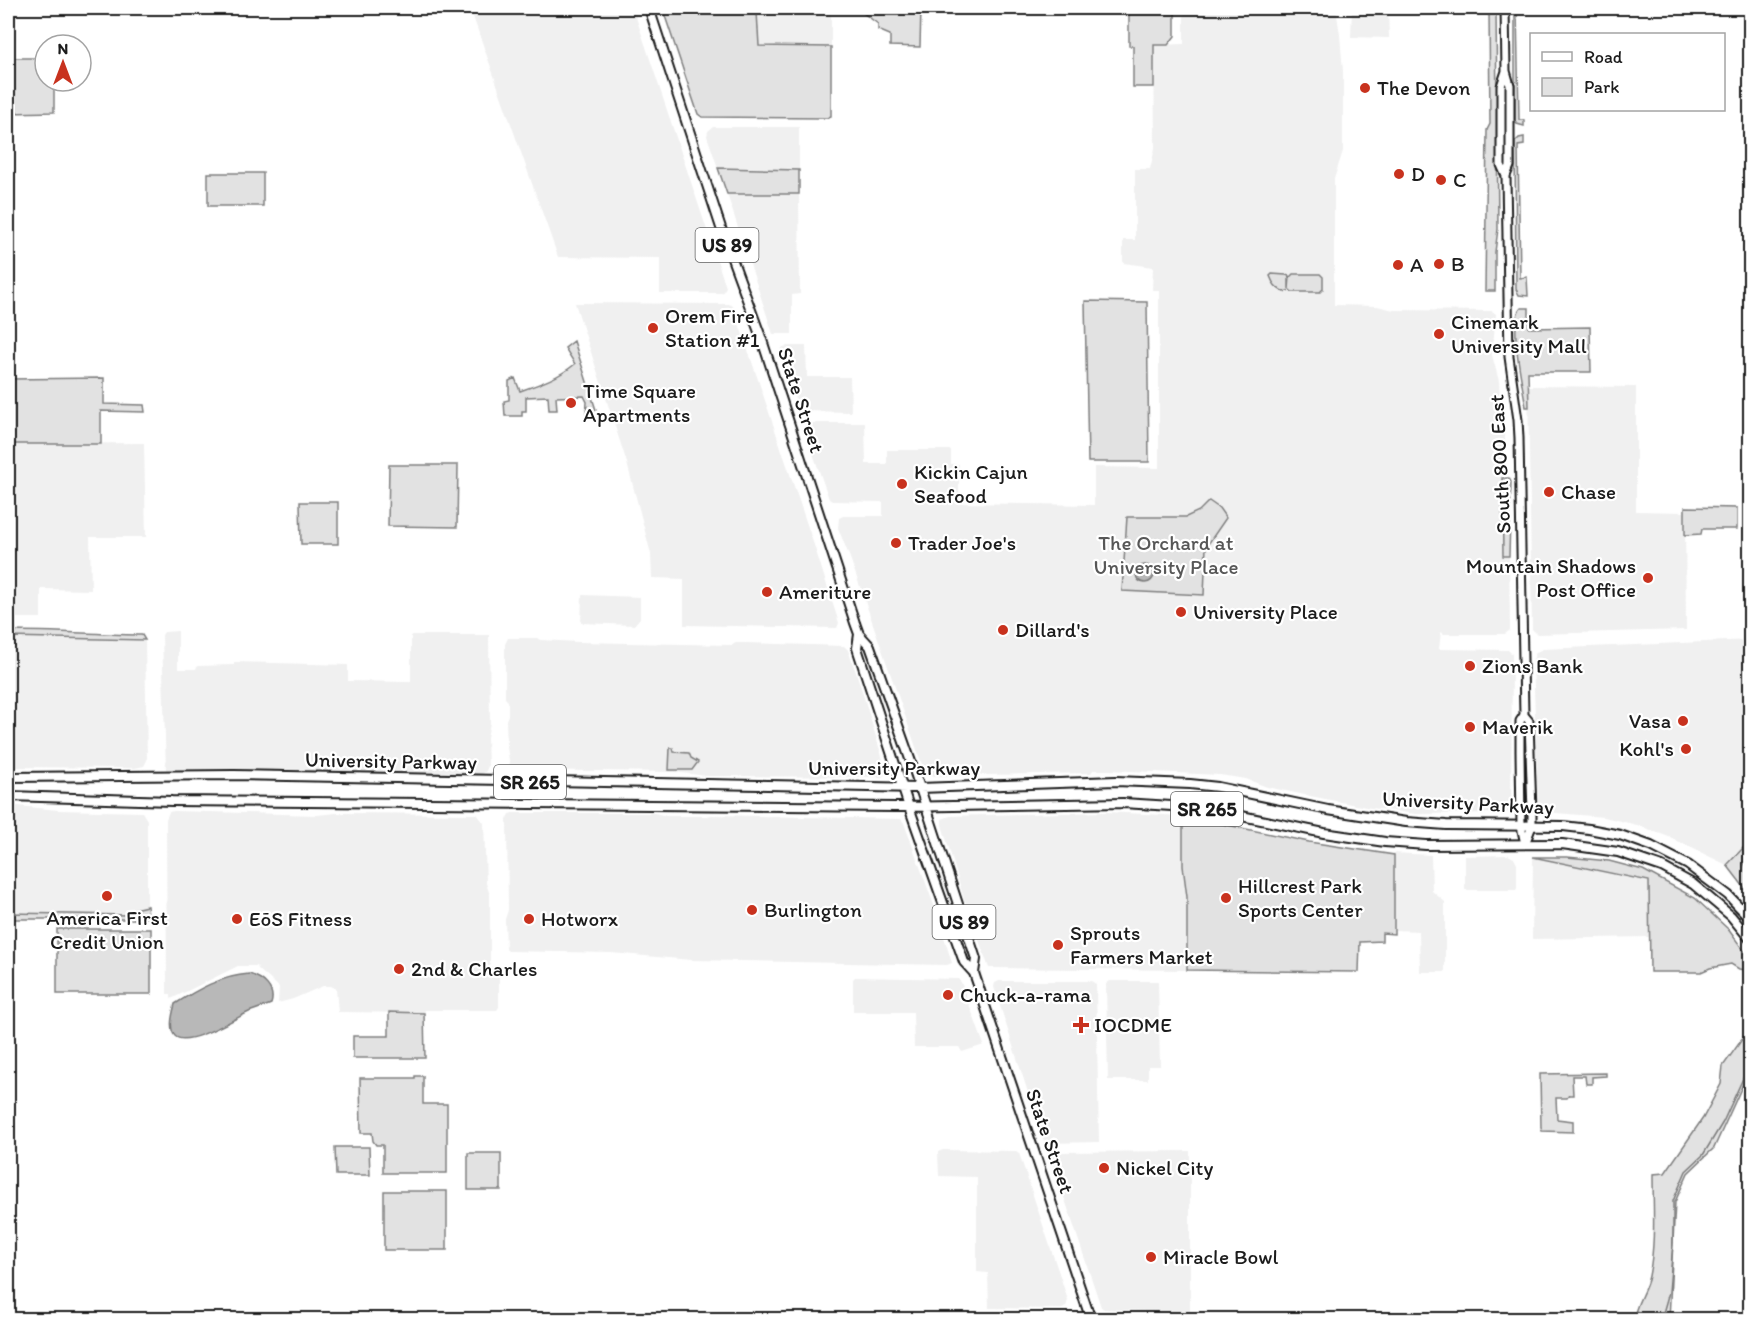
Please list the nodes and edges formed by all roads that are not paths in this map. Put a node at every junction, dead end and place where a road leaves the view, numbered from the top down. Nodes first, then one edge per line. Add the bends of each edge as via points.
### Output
1 (649, 8) edge
2 (1505, 8) edge
3 (1506, 71) junction
4 (1501, 86) junction
5 (1510, 132) junction
6 (1506, 176) junction
7 (859, 634) junction
8 (1524, 715) junction
9 (8, 777) edge
10 (903, 788) junction
11 (920, 788) junction
12 (8, 796) edge
13 (909, 807) junction
14 (926, 807) junction
15 (1521, 826) junction
16 (1532, 826) junction
17 (1525, 844) junction
18 (1750, 918) edge
19 (1750, 939) edge
20 (974, 974) junction
21 (1091, 1320) edge

1 - 7 main road, State Street / US 89
2 - 3 main road, South 800 East
3 - 4 main road, South 800 East
3 - 5 main road, South 800 East via 1510,85
4 - 5 main road via 1506,95 1506,125
4 - 6 main road, South 800 East via 1501,165
5 - 6 main road, South 800 East via 1510,166
6 - 8 main road, South 800 East via 1509,357 1519,438
7 - 10 main road, State Street / US 89 via 857,648
7 - 11 main road, State Street / US 89 via 870,646
8 - 15 main road, South 800 East via 1520,722
8 - 16 main road, South 800 East via 1529,721
9 - 10 main road, University Parkway / SR 265 via 222,775
10 - 11 main road, University Parkway / SR 265
10 - 13 main road, State Street / US 89
11 - 14 main road, State Street / US 89
11 - 15 main road, University Parkway / SR 265 via 1161,782 1218,788 1406,822
12 - 13 main road, University Parkway / SR 265
13 - 14 main road, University Parkway / SR 265
13 - 20 main road, State Street / US 89 via 964,962
14 - 17 main road, University Parkway / SR 265 via 1146,804 1208,809 1385,842
14 - 20 main road, State Street / US 89 via 976,959
15 - 16 main road, University Parkway / SR 265
15 - 17 main road, South 800 East
16 - 17 main road, South 800 East
16 - 18 main road, University Parkway / SR 265 via 1589,829 1651,846 1706,876
17 - 19 main road, University Parkway / SR 265 via 1605,849 1662,867 1709,896
20 - 21 main road, State Street / US 89

